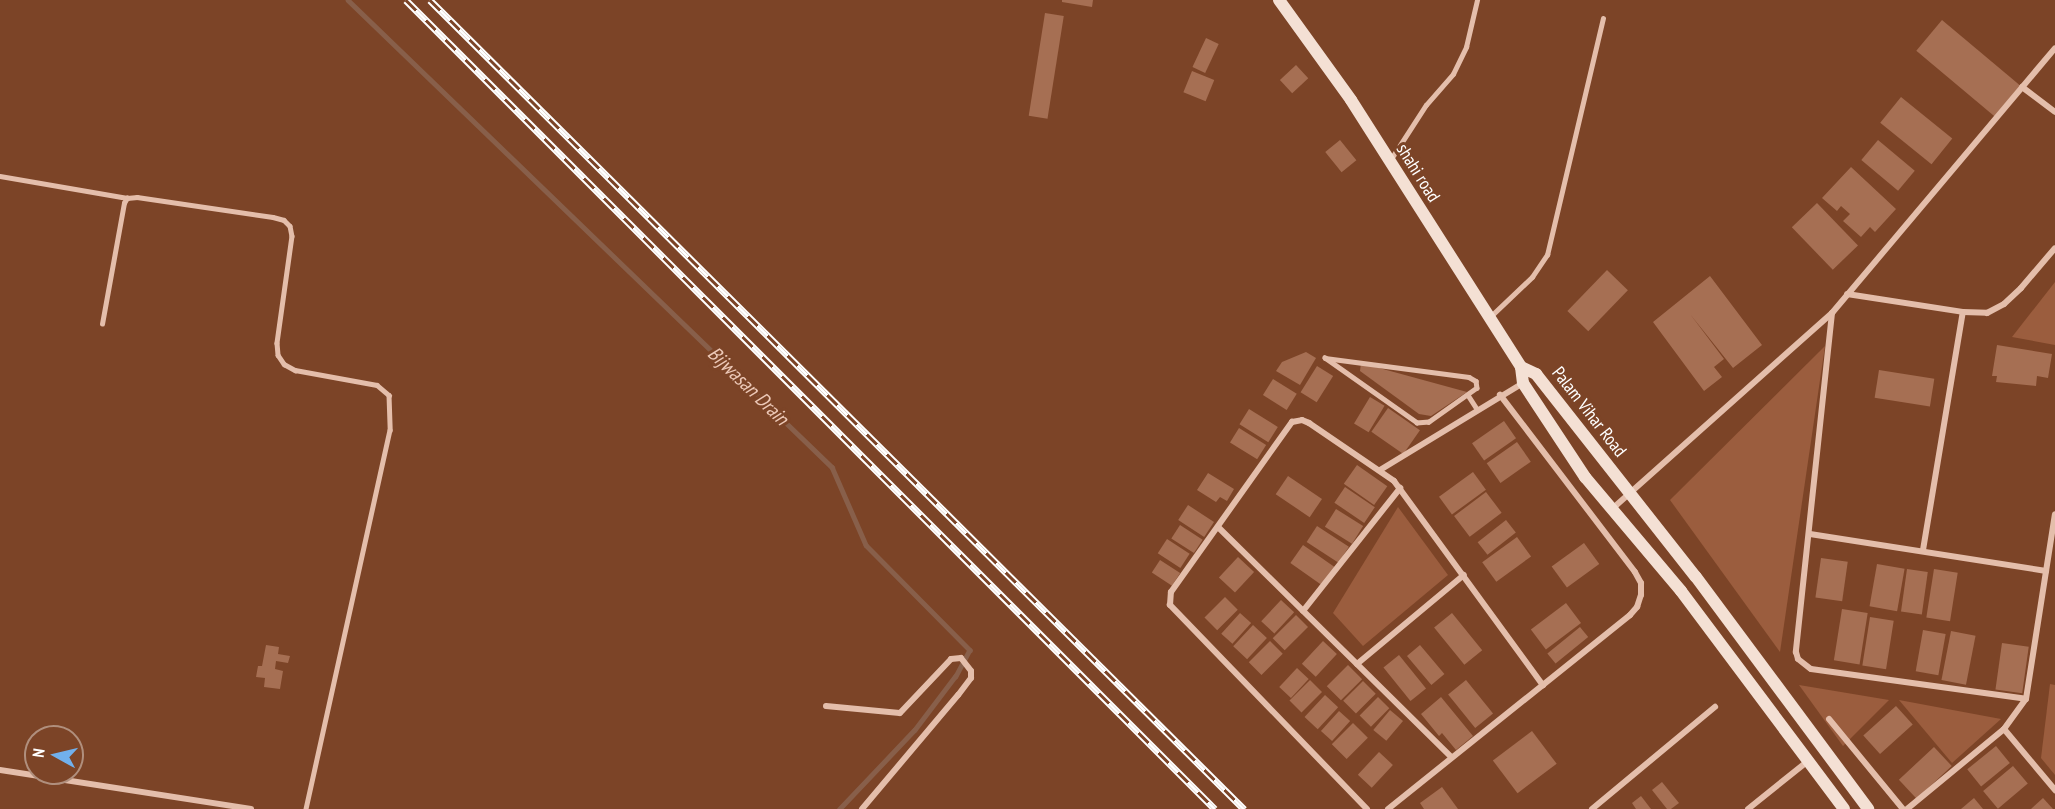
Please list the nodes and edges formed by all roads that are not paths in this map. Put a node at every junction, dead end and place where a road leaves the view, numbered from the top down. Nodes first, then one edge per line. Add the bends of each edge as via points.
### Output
1 (1279, 0) edge
2 (1477, 0) edge
3 (1603, 19) dead end
4 (2055, 48) edge
5 (2022, 87) junction
6 (2055, 112) edge
7 (1389, 162) junction
8 (0, 176) edge
9 (128, 198) junction
10 (2055, 248) edge
11 (1847, 294) junction
12 (1963, 312) junction
13 (1832, 313) junction
14 (1488, 318) junction
15 (102, 324) dead end
16 (1521, 367) junction
17 (1536, 374) junction
18 (1523, 382) junction
19 (1468, 395) junction
20 (1500, 395) junction
21 (1477, 409) junction
22 (1380, 470) junction
23 (1400, 488) junction
24 (1630, 494) junction
25 (1611, 510) junction
26 (2055, 514) edge
27 (1218, 527) junction
28 (1810, 534) junction
29 (1923, 550) junction
30 (2046, 571) junction
31 (1464, 576) junction
32 (1303, 611) junction
33 (1357, 664) junction
34 (1543, 685) junction
35 (2026, 699) junction
36 (826, 706) dead end
37 (1715, 707) dead end
38 (1829, 719) dead end
39 (2004, 729) junction
40 (1451, 757) junction
41 (1808, 761) junction
42 (0, 770) edge
43 (2055, 790) edge
44 (251, 809) edge
45 (306, 809) edge
46 (862, 809) edge
47 (1367, 809) edge
48 (1388, 809) edge
49 (1592, 809) edge
50 (1748, 809) edge
51 (1844, 809) edge
52 (1868, 809) edge
53 (1905, 809) edge

1 - 7 street, shahi road
2 - 7 lane via 1466,46 1453,74 1426,105
3 - 14 lane via 1547,255 1525,285
4 - 5 street
5 - 6 street
5 - 11 street
7 - 14 street, shahi road
8 - 9 lane
9 - 15 lane via 124,202
9 - 45 lane via 285,220 292,236 278,355 284,364 296,370 377,385 389,395 390,430
10 - 12 street via 2021,288 1995,310
11 - 12 street
11 - 13 street
12 - 29 street
13 - 24 street
13 - 28 street
14 - 16 street, shahi road
16 - 17 street, Palam Vihar Road
16 - 18 street, Palam Vihar Road
17 - 18 street
17 - 24 street, Palam Vihar Road
18 - 20 street
18 - 25 street, Palam Vihar Road
19 - 19 lane via 1429,422 1418,423 1325,358 1469,377 1476,381 1477,388
19 - 21 lane
20 - 21 street
20 - 34 street via 1641,584 1637,607 1630,615
21 - 22 street
22 - 23 street
22 - 27 street via 1309,423 1297,420
23 - 31 street
23 - 32 street
24 - 25 street
24 - 52 street, Palam Vihar Road
25 - 41 street, Palam Vihar Road via 1681,591
26 - 30 street
27 - 32 street
27 - 47 street via 1171,592 1170,605
28 - 29 street
28 - 35 street via 1796,652 1803,666
29 - 30 street
30 - 35 street
31 - 33 street
31 - 34 street
32 - 33 street
33 - 40 street
34 - 40 street
35 - 39 street
36 - 46 street via 900,713 947,662 961,658 971,671 971,678
37 - 49 street
38 - 53 street
39 - 43 street
39 - 53 street
40 - 48 street
41 - 50 street
41 - 51 street, Palam Vihar Road
42 - 44 street

